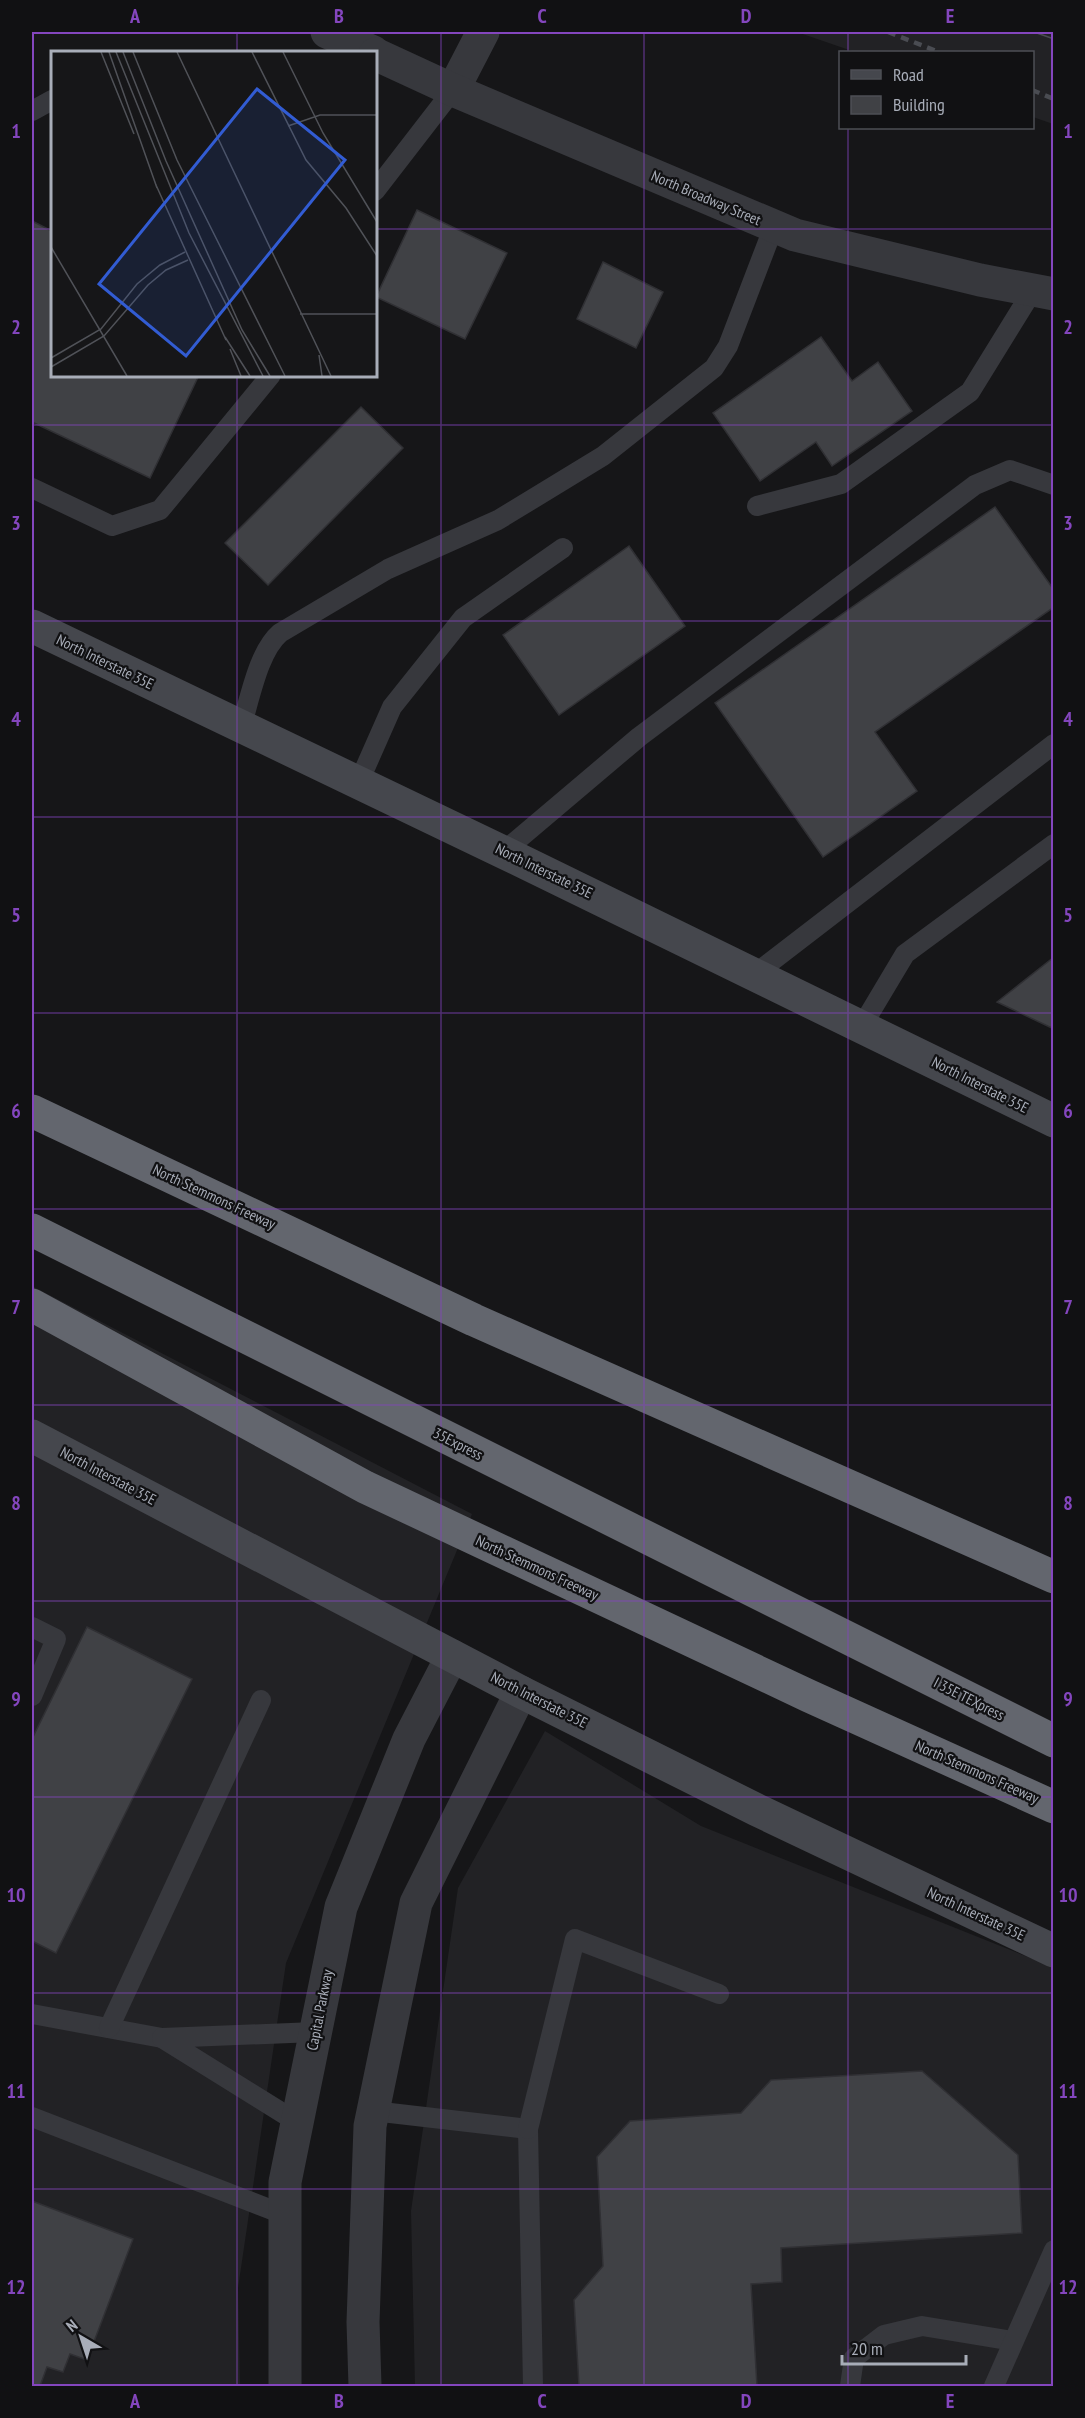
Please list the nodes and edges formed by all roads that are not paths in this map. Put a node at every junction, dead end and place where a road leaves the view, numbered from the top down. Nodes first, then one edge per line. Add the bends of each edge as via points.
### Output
1 (327, 32) edge
2 (483, 32) edge
3 (370, 51) edge
4 (376, 54) edge
5 (453, 90) junction
6 (51, 101) edge
7 (32, 111) edge
8 (376, 190) edge
9 (774, 226) junction
10 (1043, 292) edge
11 (270, 376) edge
12 (1053, 485) edge
13 (32, 488) edge
14 (757, 506) dead end
15 (563, 548) dead end
16 (32, 626) edge
17 (242, 727) junction
18 (1053, 744) edge
19 (358, 784) junction
20 (1053, 844) edge
21 (503, 852) junction
22 (755, 974) junction
23 (862, 1026) junction
24 (32, 1111) edge
25 (1053, 1121) edge
26 (32, 1230) edge
27 (32, 1305) edge
28 (32, 1436) edge
29 (1053, 1577) edge
30 (32, 1627) edge
31 (452, 1656) junction
32 (885, 1657) joint
33 (521, 1692) junction
34 (32, 1696) edge
35 (261, 1700) dead end
36 (1053, 1741) edge
37 (1053, 1807) edge
38 (1053, 1951) edge
39 (719, 1994) dead end
40 (32, 2014) edge
41 (110, 2028) junction
42 (315, 2032) junction
43 (162, 2038) junction
44 (373, 2111) junction
45 (32, 2117) edge
46 (297, 2122) junction
47 (528, 2129) junction
48 (285, 2215) junction
49 (1053, 2250) edge
50 (1014, 2341) junction
51 (285, 2386) edge
52 (365, 2386) edge
53 (533, 2386) edge
54 (849, 2386) edge
55 (994, 2386) edge

1 - 3 street, North Broadway Street
2 - 5 street
4 - 5 street, North Broadway Street
5 - 8 lane
5 - 9 street, North Broadway Street
6 - 7 lane
9 - 10 street, North Broadway Street via 795,235
9 - 17 lane via 728,346 714,368 603,456 536,497 498,520 388,569 280,633 265,652
10 - 14 lane via 970,392 841,484
11 - 13 lane via 160,510 112,526
12 - 21 lane via 1010,470 975,485 639,737
15 - 19 lane via 463,618 393,707
16 - 17 main road, North Interstate 35E
17 - 19 main road, North Interstate 35E
18 - 22 lane
19 - 21 main road, North Interstate 35E
20 - 23 lane via 905,954
21 - 22 main road, North Interstate 35E
22 - 23 main road, North Interstate 35E
23 - 25 main road, North Interstate 35E
24 - 29 highway, North Stemmons Freeway via 474,1320
26 - 32 highway, 35Express
27 - 37 highway, North Stemmons Freeway via 365,1487
28 - 31 main road, North Interstate 35E
30 - 34 lane via 56,1639
31 - 33 main road, North Interstate 35E
31 - 42 street, Capital Parkway via 409,1739 341,1907
32 - 36 highway, I 35E TEXpress
33 - 38 main road, North Interstate 35E
33 - 44 street via 416,1903
35 - 41 lane
39 - 47 lane via 575,1939
40 - 41 lane
41 - 43 lane
42 - 43 lane
42 - 46 street, Capital Parkway
43 - 46 lane
44 - 47 lane
44 - 52 street via 364,2311
45 - 48 lane
46 - 48 street, Capital Parkway via 285,2182
47 - 53 lane
48 - 51 street, Capital Parkway
49 - 50 lane
50 - 54 lane via 922,2326 884,2335 854,2358
50 - 55 lane

